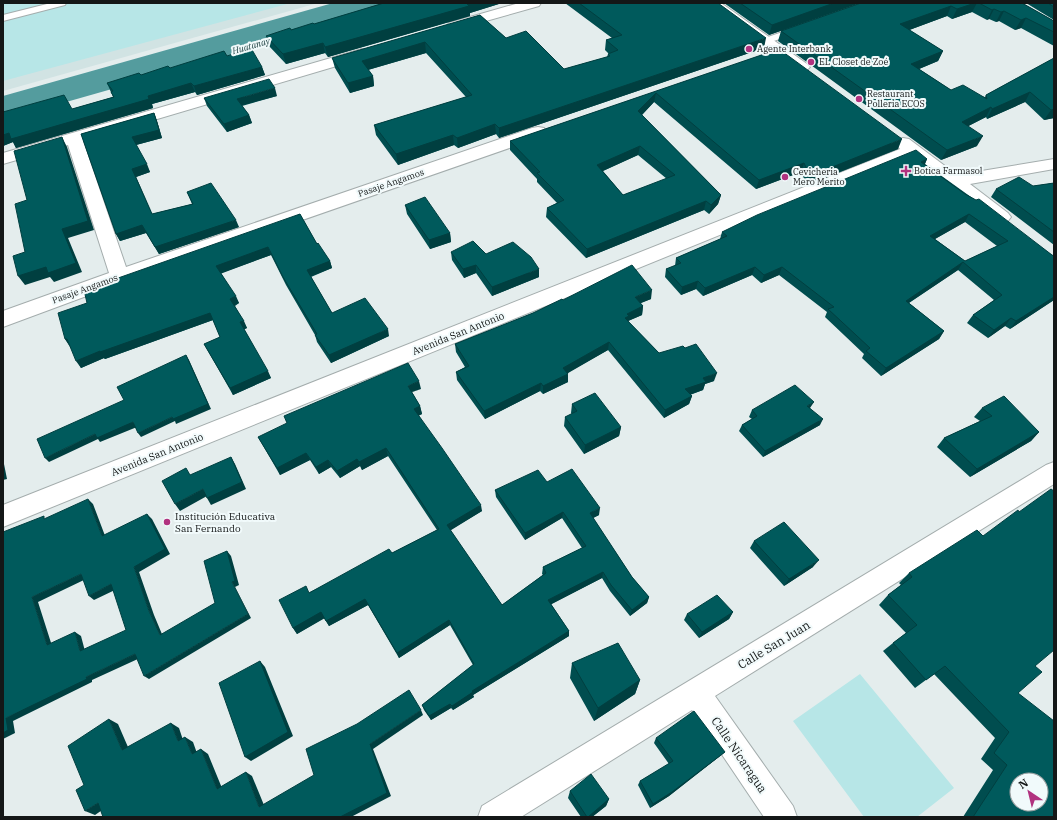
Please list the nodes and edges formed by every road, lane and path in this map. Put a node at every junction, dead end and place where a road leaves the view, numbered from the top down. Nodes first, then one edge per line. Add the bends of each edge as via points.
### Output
1 (62, 3) edge
2 (534, 3) edge
3 (712, 3) edge
4 (3, 18) edge
5 (808, 26) edge
6 (442, 30) edge
7 (772, 45) junction
8 (373, 50) edge
9 (757, 57) edge
10 (811, 74) edge
11 (550, 128) edge
12 (894, 136) edge
13 (74, 138) junction
14 (913, 150) junction
15 (3, 159) edge
16 (1054, 164) edge
17 (956, 182) junction
18 (1017, 229) edge
19 (120, 276) junction
20 (3, 319) edge
21 (1054, 472) edge
22 (3, 516) edge
23 (696, 692) junction
24 (493, 817) edge
25 (782, 817) edge

1 - 4 lane
2 - 6 street
3 - 7 street
5 - 7 lane
7 - 9 street
7 - 10 street
8 - 13 street
11 - 19 street, Pasaje Angamos
12 - 14 street
13 - 15 street
13 - 19 street
14 - 17 street
14 - 22 street, Avenida San Antonio
16 - 17 street
17 - 18 street
19 - 20 street, Pasaje Angamos
21 - 23 street, Calle San Juan
23 - 24 street, Calle San Juan
23 - 25 street, Calle Nicaragua

